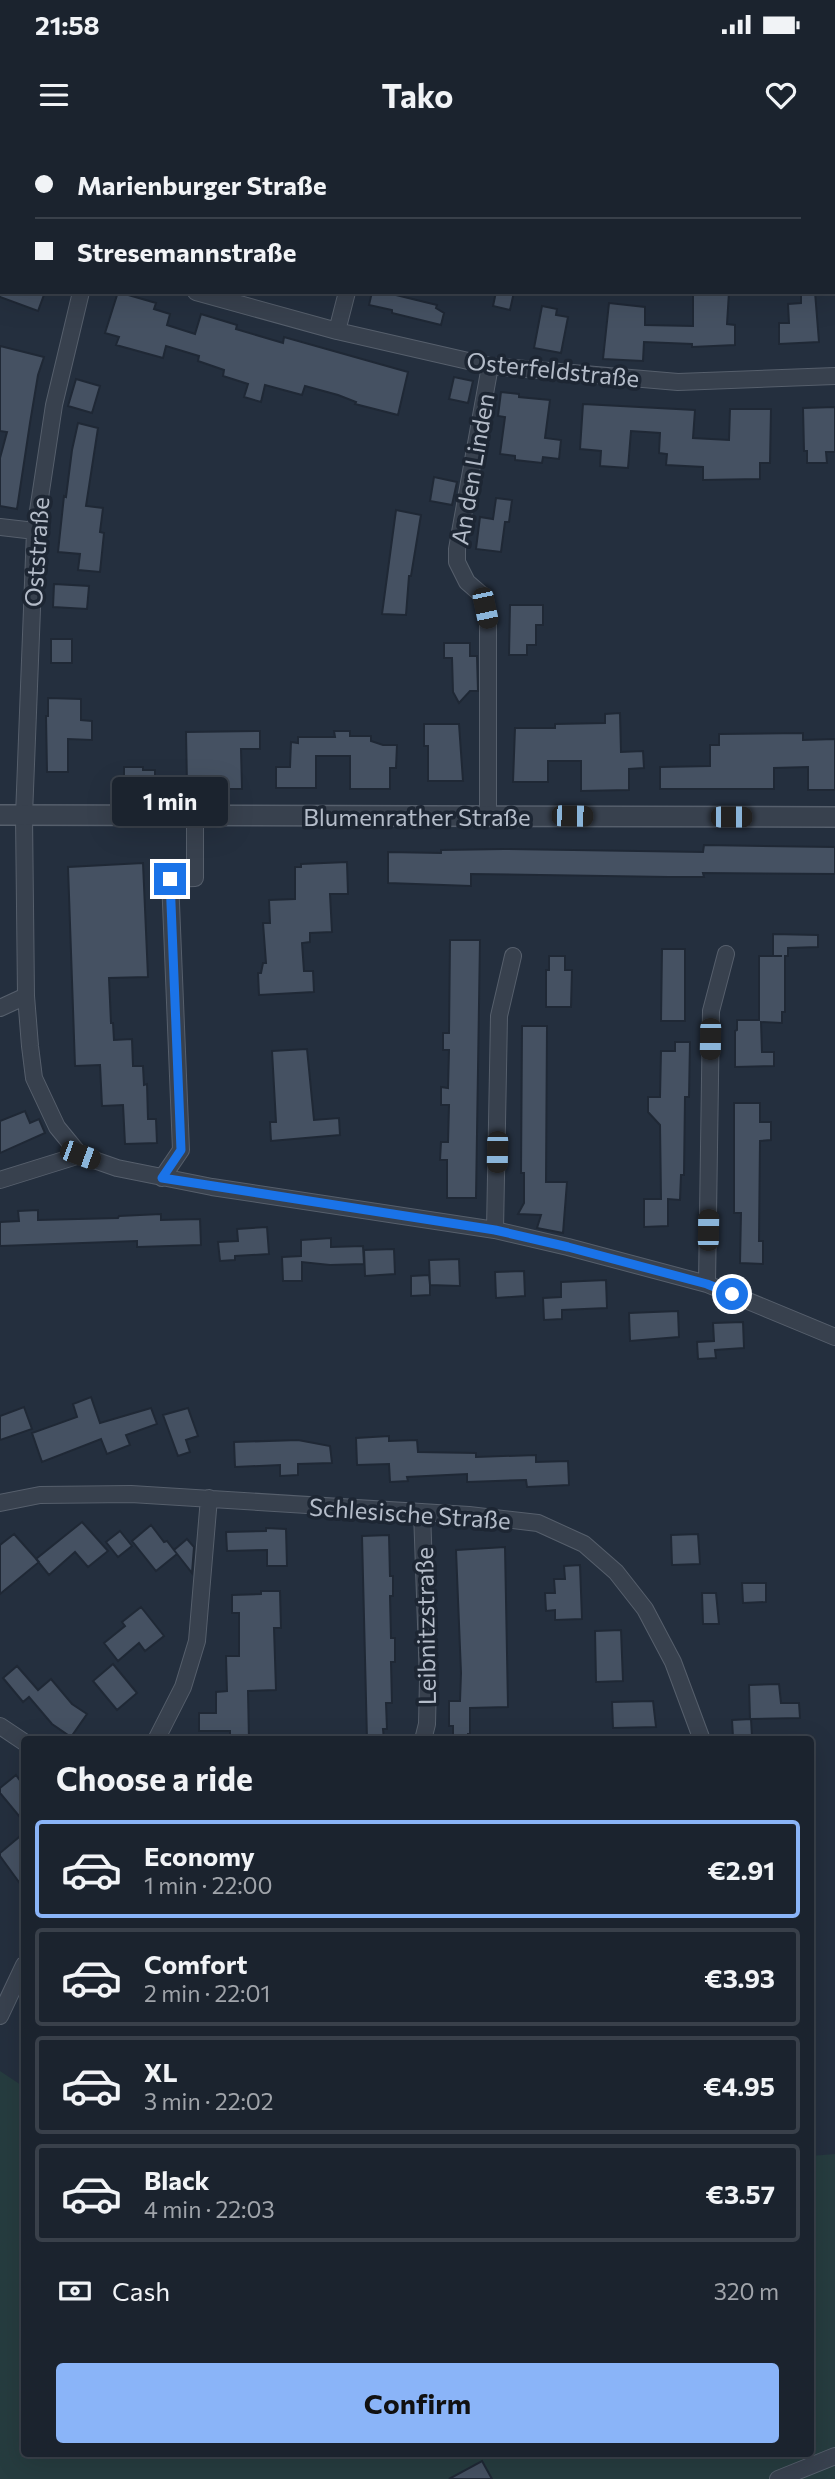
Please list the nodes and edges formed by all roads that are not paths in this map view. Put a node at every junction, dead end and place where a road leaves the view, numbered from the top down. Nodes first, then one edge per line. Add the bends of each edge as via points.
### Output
1 (81, 294) edge
2 (203, 294) edge
3 (346, 294) edge
4 (337, 331) junction
5 (490, 366) junction
6 (835, 376) edge
7 (0, 527) edge
8 (35, 531) junction
9 (488, 815) junction
10 (0, 816) edge
11 (24, 816) junction
12 (195, 817) junction
13 (835, 817) edge
14 (726, 954) dead end
15 (513, 956) dead end
16 (26, 996) junction
17 (0, 1008) edge
18 (80, 1155) junction
19 (162, 1178) junction
20 (0, 1181) edge
21 (495, 1230) junction
22 (707, 1284) junction
23 (835, 1337) edge
24 (209, 1498) junction
25 (0, 1503) edge
26 (422, 1512) junction
27 (0, 1726) edge
28 (158, 1736) edge
29 (424, 1736) edge
30 (701, 1736) edge
31 (21, 1740) edge
32 (21, 1971) edge
33 (0, 2016) edge
34 (835, 2456) edge
35 (778, 2479) edge

1 - 8 street, Oststraße via 54,405
2 - 4 street, Osterfeldstraße
3 - 4 street
4 - 5 street, Osterfeldstraße
5 - 6 street, Osterfeldstraße via 678,382
5 - 9 street, An den Linden via 457,549 457,562 467,582 482,594 488,622
7 - 8 street
8 - 11 street, Oststraße
9 - 12 street, Blumenrather Straße
9 - 13 street, Blumenrather Straße
10 - 11 street, Blumenrather Straße
11 - 12 street, Blumenrather Straße
11 - 16 street, Oststraße
12 - 19 street via 195,878 170,879 181,1150
14 - 22 street via 710,1011
15 - 21 street via 499,1016
16 - 17 street
16 - 18 street, Oststraße via 34,1078 57,1127
18 - 19 street
18 - 20 street
19 - 21 street
21 - 22 street
22 - 23 street
24 - 25 street, Schlesische Straße via 40,1495
24 - 26 street, Schlesische Straße
24 - 28 street via 197,1641 183,1687
26 - 29 street, Leibnitzstraße via 429,1680
26 - 30 street, Schlesische Straße via 538,1523 584,1544 616,1572 645,1609 673,1662
27 - 31 street
32 - 33 street
34 - 35 street

